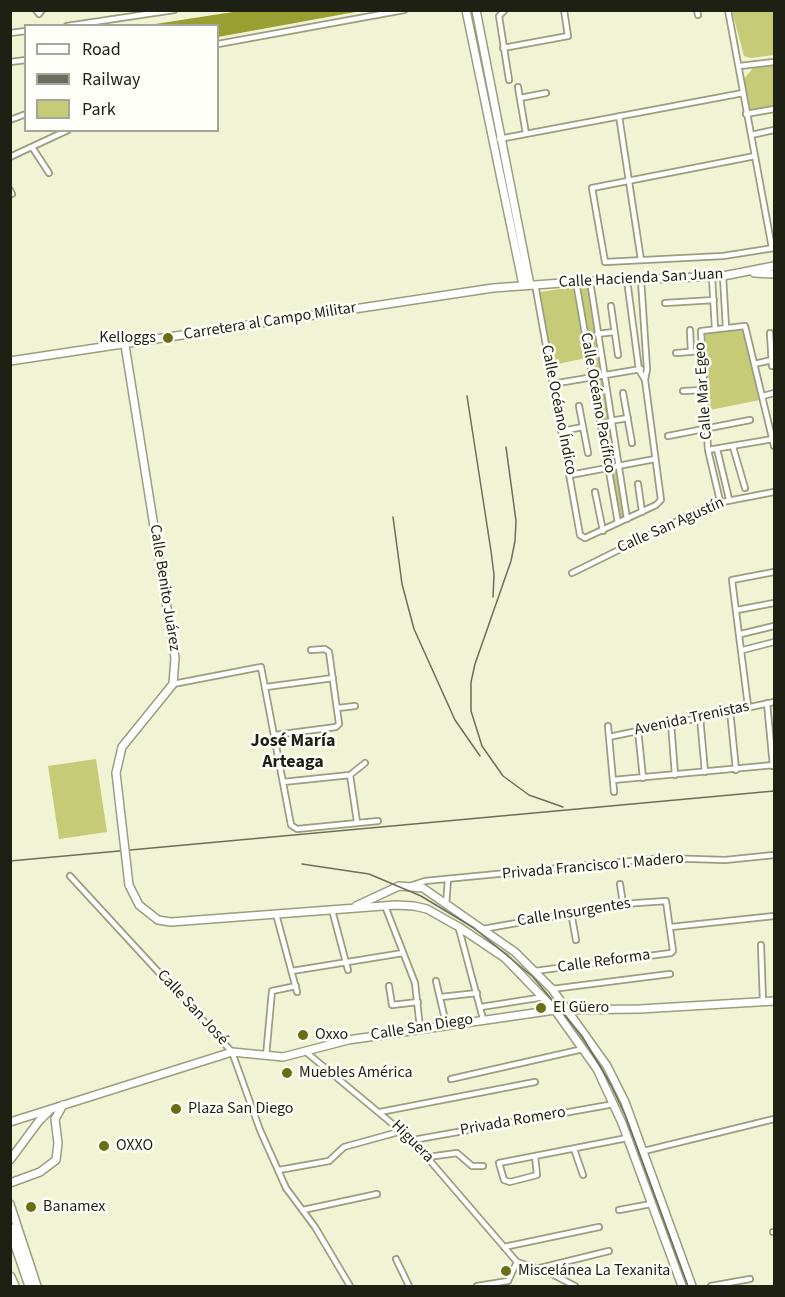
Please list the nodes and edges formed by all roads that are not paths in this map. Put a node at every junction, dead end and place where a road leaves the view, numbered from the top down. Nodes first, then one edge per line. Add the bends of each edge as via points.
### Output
1 (36, 10) edge
2 (42, 10) edge
3 (174, 10) edge
4 (404, 10) edge
5 (466, 10) edge
6 (476, 10) edge
7 (505, 10) edge
8 (564, 10) edge
9 (728, 10) edge
10 (80, 24) edge
11 (219, 44) edge
12 (503, 48) junction
13 (774, 62) edge
14 (740, 66) junction
15 (509, 80) dead end
16 (518, 87) dead end
17 (546, 93) dead end
18 (743, 93) junction
19 (520, 98) junction
20 (774, 108) edge
21 (746, 114) junction
22 (619, 116) junction
23 (774, 130) edge
24 (64, 132) edge
25 (526, 134) junction
26 (751, 135) junction
27 (497, 139) junction
28 (32, 147) junction
29 (755, 156) junction
30 (10, 157) edge
31 (49, 173) dead end
32 (629, 182) junction
33 (773, 248) edge
34 (641, 260) junction
35 (774, 266) edge
36 (751, 273) junction
37 (774, 274) edge
38 (723, 276) junction
39 (712, 277) junction
40 (641, 279) junction
41 (627, 280) junction
42 (590, 281) junction
43 (576, 282) junction
44 (529, 285) junction
45 (714, 300) junction
46 (665, 303) dead end
47 (611, 306) dead end
48 (726, 328) junction
49 (716, 329) junction
50 (690, 330) dead end
51 (614, 332) junction
52 (770, 333) dead end
53 (597, 334) junction
54 (126, 345) junction
55 (701, 351) junction
56 (691, 352) junction
57 (676, 353) dead end
58 (618, 355) dead end
59 (10, 361) edge
60 (754, 364) junction
61 (647, 369) junction
62 (639, 370) junction
63 (603, 376) junction
64 (592, 378) junction
65 (645, 380) junction
66 (552, 384) junction
67 (704, 390) junction
68 (683, 391) dead end
69 (623, 393) dead end
70 (774, 393) edge
71 (763, 396) junction
72 (579, 406) dead end
73 (774, 413) edge
74 (767, 415) junction
75 (628, 418) junction
76 (750, 420) dead end
77 (610, 421) junction
78 (583, 427) junction
79 (707, 428) junction
80 (562, 431) junction
81 (668, 436) dead end
82 (773, 439) junction
83 (632, 443) dead end
84 (774, 446) edge
85 (733, 447) junction
86 (717, 449) junction
87 (708, 450) junction
88 (588, 453) dead end
89 (655, 459) junction
90 (618, 466) junction
91 (608, 468) junction
92 (570, 476) junction
93 (638, 484) dead end
94 (745, 488) dead end
95 (595, 492) dead end
96 (774, 492) edge
97 (729, 499) junction
98 (720, 501) junction
99 (642, 512) junction
100 (627, 519) junction
101 (618, 523) junction
102 (603, 531) junction
103 (774, 572) edge
104 (572, 573) dead end
105 (774, 603) edge
106 (737, 610) junction
107 (774, 626) edge
108 (741, 634) junction
109 (774, 642) edge
110 (311, 650) dead end
111 (743, 650) junction
112 (333, 678) junction
113 (173, 684) junction
114 (266, 687) junction
115 (774, 701) edge
116 (767, 702) junction
117 (355, 706) dead end
118 (748, 706) junction
119 (338, 708) junction
120 (774, 709) edge
121 (730, 710) junction
122 (767, 710) junction
123 (700, 717) junction
124 (671, 723) junction
125 (608, 726) dead end
126 (638, 730) junction
127 (275, 735) junction
128 (609, 737) junction
129 (365, 763) dead end
130 (774, 765) edge
131 (736, 770) junction
132 (705, 772) junction
133 (350, 775) junction
134 (675, 775) junction
135 (643, 778) junction
136 (613, 780) junction
137 (283, 782) junction
138 (614, 792) dead end
139 (378, 820) dead end
140 (357, 822) junction
141 (774, 855) edge
142 (70, 876) dead end
143 (448, 879) junction
144 (620, 884) dead end
145 (410, 885) junction
146 (623, 904) junction
147 (446, 905) junction
148 (385, 906) junction
149 (349, 908) junction
150 (332, 910) junction
151 (572, 912) junction
152 (276, 914) junction
153 (774, 916) edge
154 (459, 927) junction
155 (671, 927) junction
156 (483, 929) junction
157 (576, 940) dead end
158 (761, 945) dead end
159 (403, 953) junction
160 (346, 963) junction
161 (348, 970) dead end
162 (292, 971) junction
163 (535, 971) junction
164 (670, 974) dead end
165 (436, 981) dead end
166 (296, 986) junction
167 (389, 986) dead end
168 (552, 988) junction
169 (297, 992) dead end
170 (477, 993) junction
171 (441, 997) junction
172 (544, 997) junction
173 (774, 1001) edge
174 (417, 1002) junction
175 (763, 1002) junction
176 (481, 1007) junction
177 (567, 1009) junction
178 (555, 1010) junction
179 (483, 1019) junction
180 (446, 1024) junction
181 (420, 1028) junction
182 (584, 1049) junction
183 (232, 1052) junction
184 (306, 1052) junction
185 (266, 1056) junction
186 (451, 1079) dead end
187 (535, 1082) dead end
188 (614, 1104) junction
189 (63, 1106) junction
190 (51, 1109) junction
191 (380, 1112) junction
192 (774, 1119) edge
193 (10, 1122) edge
194 (402, 1131) junction
195 (627, 1138) junction
196 (413, 1141) junction
197 (574, 1149) junction
198 (644, 1151) junction
199 (428, 1156) junction
200 (535, 1156) junction
201 (10, 1160) edge
202 (483, 1166) dead end
203 (279, 1170) junction
204 (583, 1176) dead end
205 (10, 1181) edge
206 (377, 1194) dead end
207 (10, 1204) edge
208 (651, 1204) junction
209 (303, 1210) junction
210 (619, 1210) dead end
211 (599, 1227) dead end
212 (10, 1228) edge
213 (504, 1247) junction
214 (609, 1251) dead end
215 (396, 1259) dead end
216 (517, 1262) junction
217 (540, 1268) junction
218 (750, 1280) dead end
219 (28, 1282) edge
220 (509, 1284) edge
221 (37, 1287) edge
222 (350, 1287) edge
223 (409, 1287) edge
224 (477, 1287) edge
225 (575, 1287) edge
226 (682, 1287) edge
227 (692, 1287) edge
228 (711, 1287) edge

1 - 2 street via 39,14
3 - 10 street
4 - 11 street
5 - 27 street
6 - 27 street
7 - 12 street via 499,16
8 - 12 street via 568,36
9 - 14 street
12 - 15 street
13 - 14 street
14 - 18 street
16 - 19 street
17 - 19 street
18 - 21 street
18 - 22 street
19 - 25 street
20 - 21 street
21 - 26 street
22 - 25 street
22 - 32 street
23 - 26 street
24 - 28 street
25 - 27 street
26 - 29 street
27 - 44 street
28 - 30 street
28 - 31 street
29 - 32 street
29 - 33 street
32 - 34 street
32 - 34 street via 592,188 605,262
33 - 34 street via 723,256
35 - 36 street, Calle Hacienda San Juan
36 - 37 street, Calle Hacienda San Juan
36 - 38 street, Calle Hacienda San Juan
38 - 39 street, Calle Hacienda San Juan
38 - 48 street
39 - 40 street, Calle Hacienda San Juan
39 - 45 street
40 - 41 street, Calle Hacienda San Juan
40 - 61 street
41 - 42 street, Calle Hacienda San Juan
41 - 62 street
42 - 43 street, Calle Hacienda San Juan
42 - 53 street, Calle Océano Pacífico
43 - 44 street, Calle Hacienda San Juan
43 - 64 street, Calle Océano Pacífico
44 - 54 street, Carretera al Campo Militar
44 - 66 street, Calle Océano Índico
45 - 46 street
45 - 49 street
47 - 51 street
48 - 49 street
48 - 60 street via 745,326
49 - 55 street, Calle Mar Egeo via 701,331
50 - 56 street
51 - 53 street
51 - 58 street
52 - 60 street via 772,363
53 - 63 street, Calle Océano Pacífico
54 - 59 street, Carretera al Campo Militar
54 - 113 street, Calle Benito Juárez via 175,658
55 - 56 street
55 - 67 street, Calle Mar Egeo
56 - 57 street
60 - 71 street
61 - 62 street
61 - 65 street
62 - 63 street
62 - 65 street
63 - 64 street
63 - 77 street, Calle Océano Pacífico
64 - 66 street
64 - 91 street, Calle Océano Pacífico
65 - 89 street
66 - 80 street, Calle Océano Índico
67 - 68 street
67 - 79 street, Calle Mar Egeo
69 - 75 street
70 - 71 street
71 - 74 street
72 - 78 street
73 - 74 street
74 - 82 street
75 - 77 street
75 - 83 street
76 - 79 street
77 - 90 street, Calle Océano Pacífico
78 - 80 street
78 - 88 street
79 - 81 street
79 - 87 street, Calle Mar Egeo
80 - 92 street, Calle Océano Índico
82 - 84 street
82 - 85 street
85 - 86 street
85 - 94 street
86 - 87 street
86 - 97 street
87 - 98 street, Calle Mar Egeo
89 - 90 street
89 - 99 street via 661,500
90 - 91 street
90 - 100 street, Calle Océano Pacífico
91 - 92 street
91 - 101 street, Calle Océano Pacífico
92 - 102 street, Calle Océano Índico via 580,535 587,538
93 - 99 street
95 - 102 street
96 - 97 street, Calle San Agustín
97 - 98 street, Calle San Agustín
98 - 104 street, Calle San Agustín
99 - 100 street
100 - 101 street
101 - 102 street
103 - 106 street via 732,580
105 - 106 street
106 - 108 street
107 - 108 street
108 - 111 street
109 - 111 street
110 - 112 street via 329,652
111 - 118 street
112 - 114 street
112 - 119 street
113 - 114 street via 261,667
113 - 152 street, bridge via 122,747 116,773 129,885 139,905 158,920 184,922
114 - 127 street
115 - 116 street, Avenida Trenistas
116 - 118 street, Avenida Trenistas
116 - 122 street
117 - 119 street
118 - 121 street, Avenida Trenistas
119 - 127 street via 340,719 336,727
120 - 122 street
121 - 123 street, Avenida Trenistas
121 - 131 street
122 - 130 street
123 - 124 street, Avenida Trenistas
123 - 132 street
124 - 126 street, Avenida Trenistas
124 - 134 street
125 - 128 street
126 - 128 street, Avenida Trenistas
126 - 135 street
127 - 137 street
128 - 136 street
129 - 133 street
130 - 131 street
131 - 132 street
132 - 134 street
133 - 137 street
133 - 140 street
134 - 135 street
135 - 136 street
136 - 138 street
137 - 140 street via 294,827
139 - 140 street
141 - 143 street, Privada Francisco I. Madero via 725,860 662,858
142 - 183 street, Calle San José
143 - 145 street, Privada Francisco I. Madero
143 - 147 street
144 - 146 street, Privada Francisco I. Madero
145 - 147 street via 423,888
145 - 149 street
146 - 151 street, Calle Insurgentes
146 - 155 street, Calle Insurgentes via 666,901
147 - 156 street
148 - 149 street
148 - 154 street via 422,908
148 - 159 street
149 - 150 street
150 - 152 street
150 - 160 street
151 - 156 street, Calle Insurgentes
151 - 157 street
152 - 162 street
153 - 155 street
154 - 170 street
154 - 172 street via 505,958
155 - 163 street, Calle Reforma via 673,951
156 - 163 street
158 - 175 street
159 - 160 street
159 - 174 street via 415,983
160 - 161 street
160 - 162 street
162 - 166 street
163 - 168 street
164 - 168 street
165 - 171 street
166 - 169 street
166 - 185 street via 272,991
167 - 174 street via 392,1005
168 - 177 street
170 - 171 street
170 - 176 street
171 - 180 street
172 - 176 street
172 - 178 street
173 - 175 street, Calle San Diego
174 - 181 street
175 - 177 street, Calle San Diego
176 - 179 street
177 - 178 street, Calle San Diego
177 - 198 street via 607,1066
178 - 179 street, Calle San Diego
178 - 182 street
179 - 180 street, Calle San Diego
180 - 181 street, Calle San Diego
181 - 184 street, Calle San Diego via 348,1040
182 - 186 street
182 - 188 street
183 - 185 street, Calle San Diego
183 - 189 street, Calle San Diego
183 - 203 street, Calle San José
184 - 185 street, Calle San Diego via 283,1058
184 - 191 street, Higuera
187 - 191 street
188 - 195 street
188 - 196 street, Privada Romero
189 - 190 street, Calle San Diego
189 - 205 street via 55,1119 56,1160 40,1172
190 - 193 street, Calle San Diego
190 - 201 street
191 - 194 street, Higuera
192 - 198 street
194 - 196 street, Higuera
194 - 203 street via 344,1147 329,1161
195 - 197 street
195 - 208 street
196 - 199 street, Higuera
197 - 200 street
197 - 204 street
198 - 227 street
199 - 202 street via 457,1153 472,1167
199 - 213 street, Higuera
200 - 200 street via 537,1175 504,1180 499,1163
203 - 209 street, Calle San José via 286,1188
206 - 209 street
207 - 221 street
208 - 210 street
208 - 226 street
209 - 222 street, Calle San José
211 - 213 street
212 - 219 highway
213 - 216 street, Higuera
214 - 217 street
215 - 223 street
216 - 217 street
216 - 220 street
217 - 225 street
218 - 228 street
220 - 224 street

